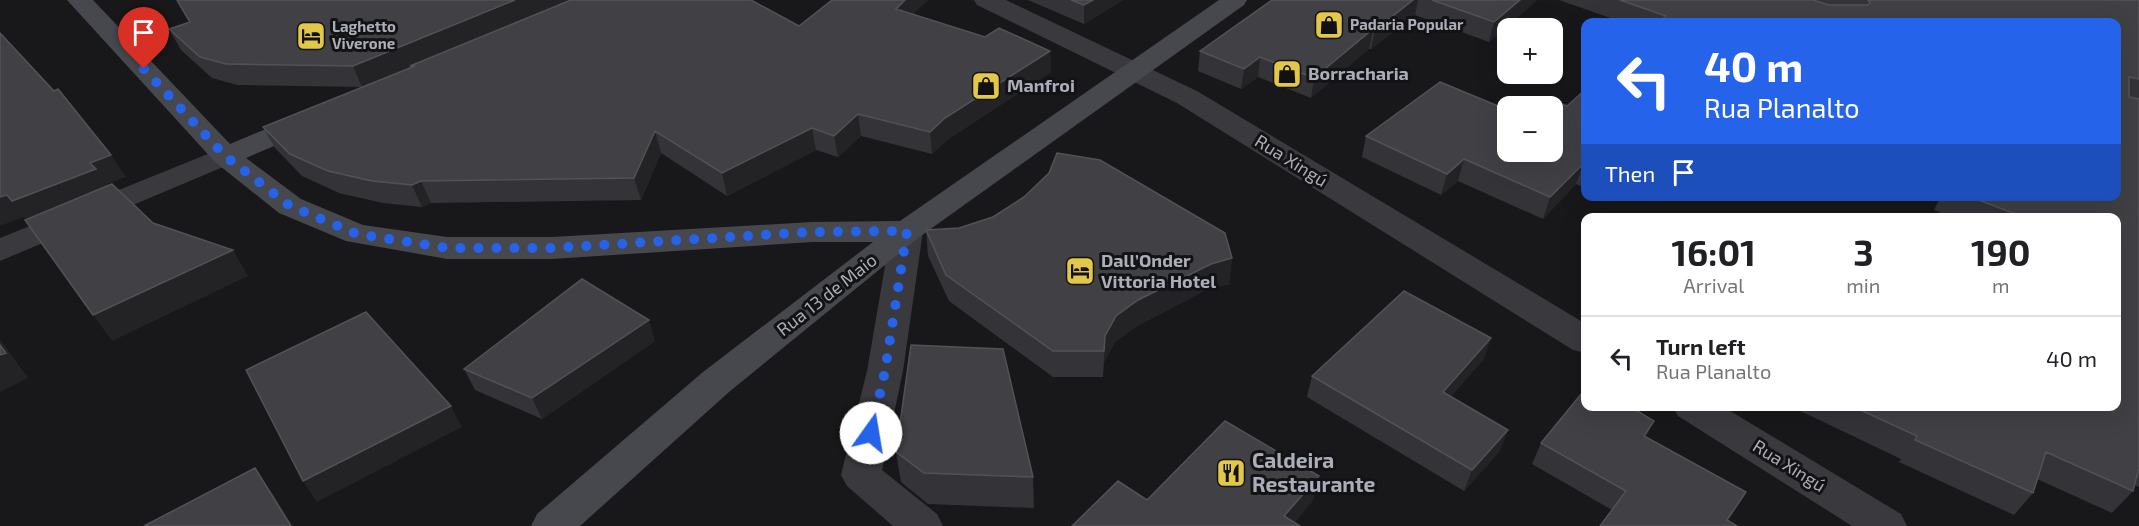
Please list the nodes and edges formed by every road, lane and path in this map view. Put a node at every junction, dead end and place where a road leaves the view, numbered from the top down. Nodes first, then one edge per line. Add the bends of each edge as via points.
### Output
1 (79, 0) edge
2 (987, 0) edge
3 (1234, 0) edge
4 (1135, 70) junction
5 (335, 110) edge
6 (225, 156) junction
7 (907, 231) junction
8 (0, 250) edge
9 (1581, 338) edge
10 (1699, 411) edge
11 (552, 526) edge
12 (921, 526) edge
13 (1886, 526) edge

1 - 6 main road
2 - 4 street, Rua Xingú
3 - 4 main road, Rua 13 de Maio
4 - 7 main road, Rua 13 de Maio
4 - 9 street, Rua Xingú via 1187,97
5 - 6 main road
6 - 7 main road via 290,206 357,234 447,248 552,248 812,232
6 - 8 street
7 - 11 main road, Rua 13 de Maio via 716,382
7 - 12 street via 885,371 861,475
10 - 13 street, Rua Xingú

